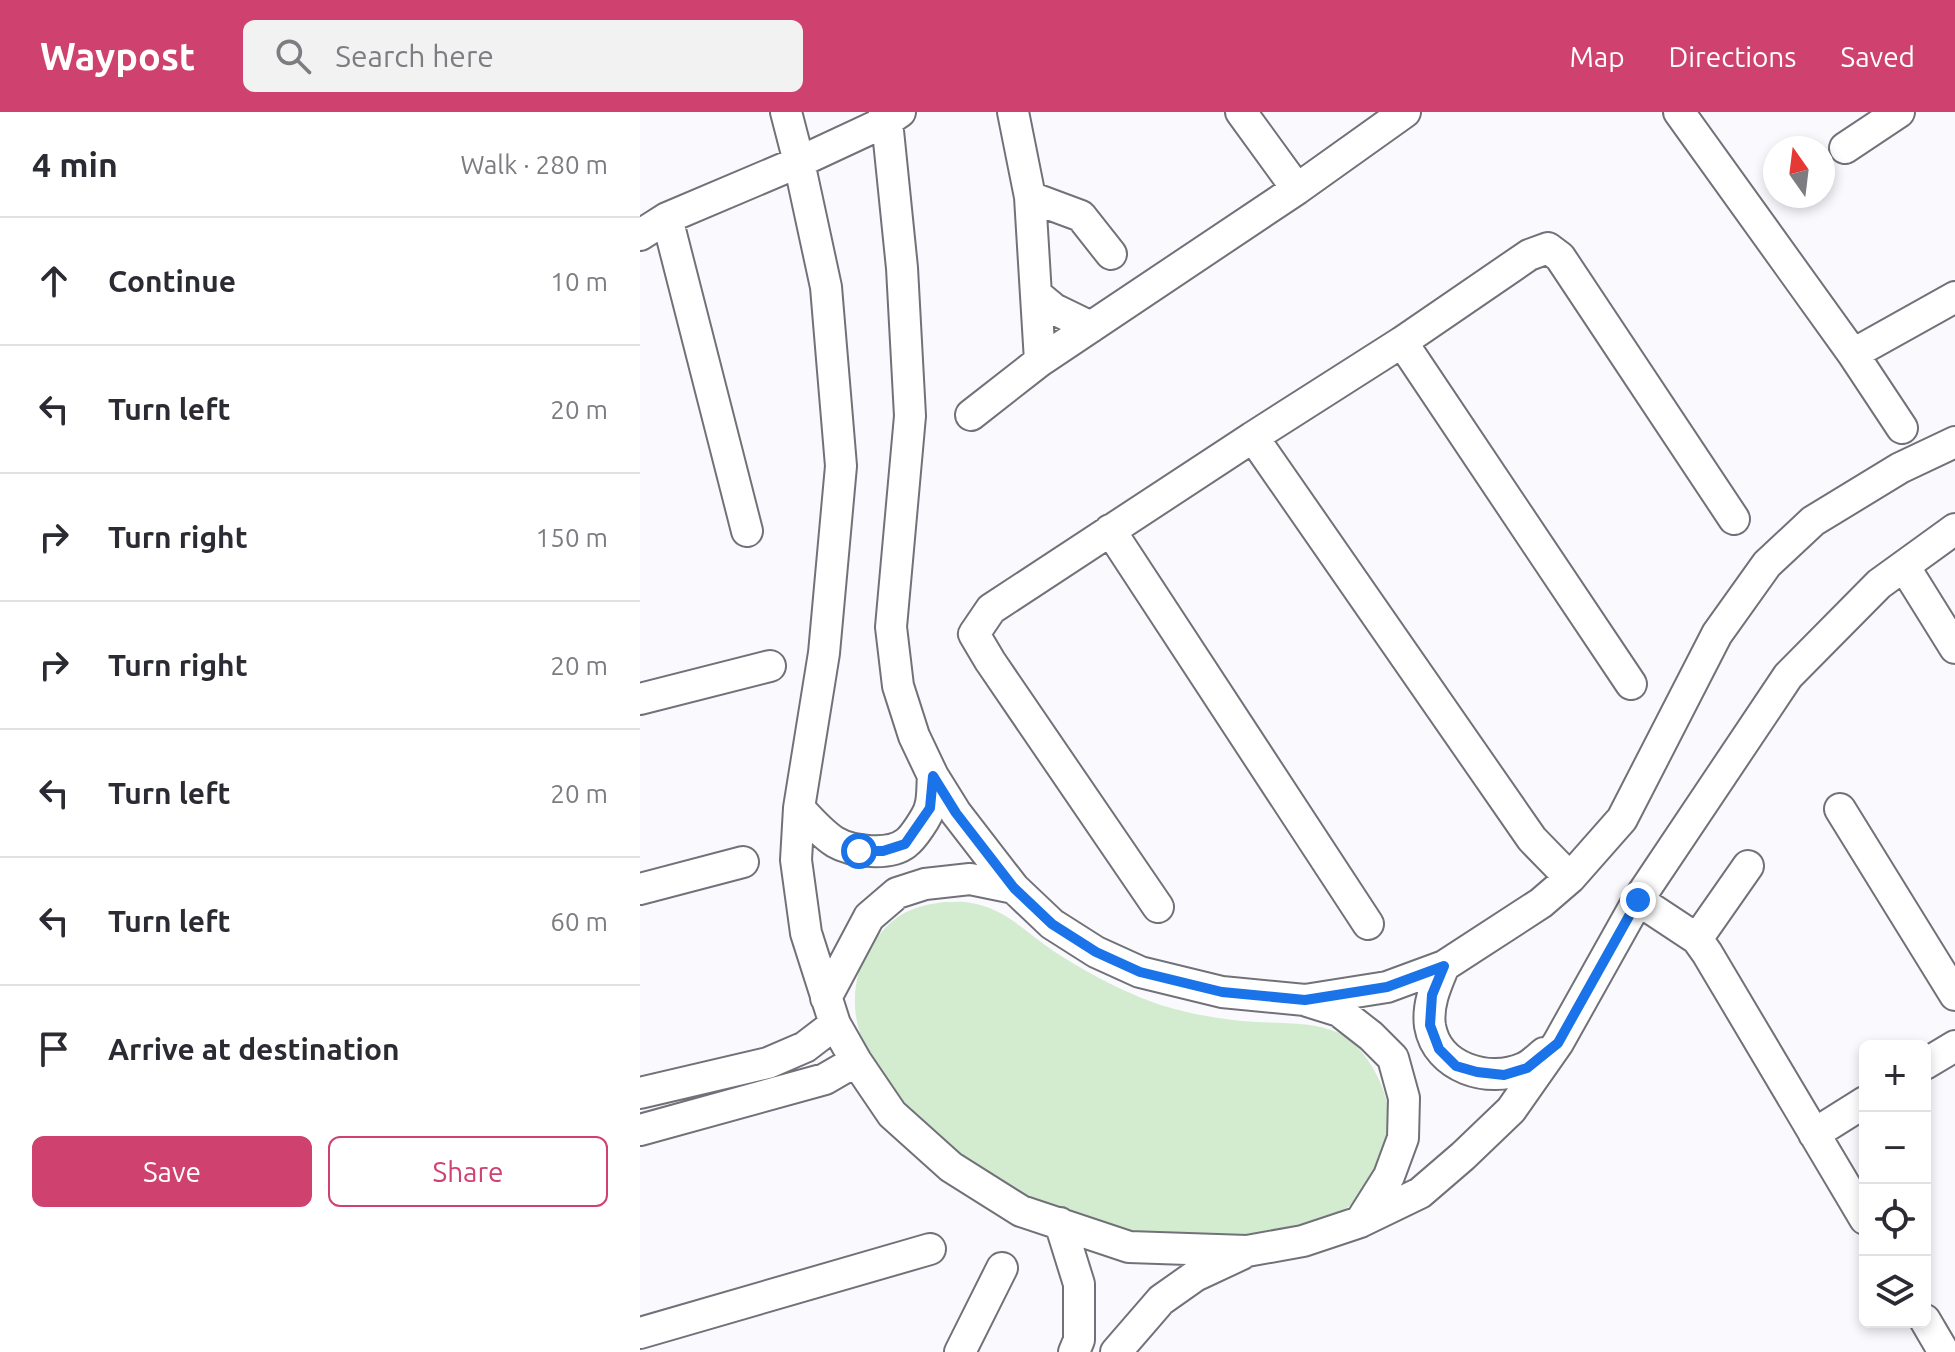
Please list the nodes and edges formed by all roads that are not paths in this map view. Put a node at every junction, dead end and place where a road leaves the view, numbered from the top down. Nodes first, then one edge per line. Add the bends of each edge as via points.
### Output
1 (786, 112) edge
2 (1013, 112) edge
3 (1241, 112) edge
4 (1405, 112) edge
5 (1679, 112) edge
6 (1899, 112) edge
7 (890, 115) edge
8 (1845, 148) dead end
9 (799, 162) junction
10 (1297, 189) junction
11 (1030, 197) junction
12 (667, 218) junction
13 (640, 235) edge
14 (1111, 254) dead end
15 (1036, 294) junction
16 (1955, 297) edge
17 (1091, 327) junction
18 (1402, 342) junction
19 (1853, 354) junction
20 (1040, 361) junction
21 (971, 415) dead end
22 (1902, 428) dead end
23 (1253, 437) junction
24 (1955, 442) edge
25 (1734, 519) dead end
26 (1955, 529) edge
27 (1110, 530) junction
28 (747, 531) dead end
29 (1904, 566) junction
30 (1955, 648) edge
31 (770, 666) dead end
32 (1631, 684) dead end
33 (640, 699) edge
34 (933, 776) junction
35 (799, 808) junction
36 (1840, 809) dead end
37 (743, 862) dead end
38 (1748, 866) dead end
39 (1570, 878) junction
40 (1014, 888) junction
41 (640, 889) edge
42 (1638, 900) junction
43 (1158, 907) dead end
44 (1368, 924) dead end
45 (1697, 939) junction
46 (1444, 966) junction
47 (1955, 995) edge
48 (1305, 1000) junction
49 (831, 1011) junction
50 (1558, 1043) junction
51 (1955, 1046) edge
52 (1931, 1060) edge
53 (856, 1061) junction
54 (640, 1093) edge
55 (1859, 1106) edge
56 (640, 1130) edge
57 (1814, 1134) junction
58 (1859, 1209) edge
59 (1360, 1222) junction
60 (1060, 1223) junction
61 (930, 1249) dead end
62 (1247, 1251) junction
63 (1002, 1268) dead end
64 (1930, 1328) edge
65 (640, 1333) edge
66 (1082, 1348) edge
67 (1942, 1349) dead end
68 (960, 1352) edge
69 (1116, 1352) edge

1 - 9 street
2 - 11 street
3 - 10 street
4 - 10 street
5 - 19 street
6 - 8 street
7 - 9 street
7 - 34 street via 910,416 891,627 898,686
9 - 12 street
9 - 35 street via 826,287 841,466 824,653
10 - 17 street
11 - 14 street via 1081,216
11 - 15 street
12 - 13 street
12 - 28 street
15 - 17 street
15 - 20 street
16 - 19 street
17 - 20 street
18 - 23 street
18 - 25 street via 1529,255 1548,248 1560,257
18 - 32 street
19 - 22 street
20 - 21 street
23 - 27 street
23 - 39 street via 1532,839
24 - 39 street via 1900,468 1813,521 1767,564 1717,634 1622,819
26 - 29 street
27 - 43 street via 991,609 974,634
27 - 44 street
29 - 30 street
29 - 42 street via 1879,584 1788,676
31 - 33 street
34 - 35 street via 930,808 918,827 905,844 883,851 859,851 837,843
34 - 40 street
35 - 49 street via 796,860 806,933
36 - 47 street
37 - 41 street
38 - 45 street
39 - 46 street
40 - 48 street via 1052,924 1140,972 1222,992
40 - 49 street via 970,879 897,893 869,917 849,952
42 - 45 street
42 - 50 street
45 - 57 street
46 - 48 street via 1387,987
46 - 50 street via 1432,995 1430,1025 1439,1049 1456,1066 1504,1075 1527,1068
48 - 59 street via 1339,1011 1371,1036 1393,1058 1404,1098 1403,1138 1389,1176
49 - 53 street
49 - 54 street via 805,1047 768,1063
50 - 59 street via 1511,1110 1463,1156 1420,1193
51 - 52 street
53 - 56 street via 825,1079
53 - 60 street via 892,1114 951,1167 1021,1211
55 - 57 street
57 - 58 street
59 - 62 street via 1303,1241
60 - 62 street via 1129,1247
60 - 66 street via 1079,1284
61 - 65 street
62 - 69 street via 1195,1276 1161,1300
63 - 68 street
64 - 67 street

